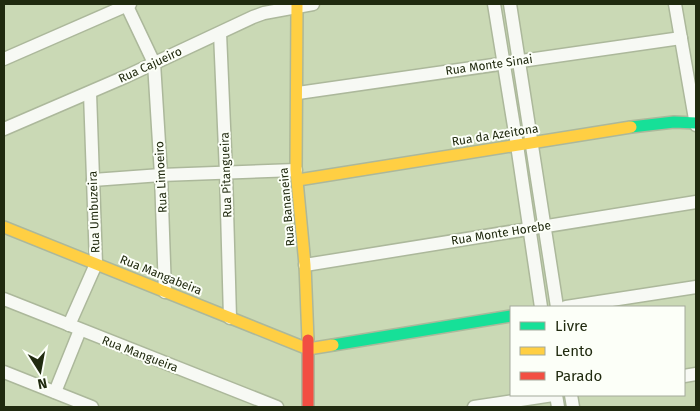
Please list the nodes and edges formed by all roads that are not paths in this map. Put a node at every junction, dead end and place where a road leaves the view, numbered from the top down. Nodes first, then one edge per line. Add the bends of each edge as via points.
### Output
1 (128, 4) edge
2 (313, 4) edge
3 (494, 4) edge
4 (510, 4) edge
5 (676, 4) edge
6 (297, 5) edge
7 (220, 33) junction
8 (681, 38) junction
9 (4, 58) edge
10 (520, 60) junction
11 (504, 62) junction
12 (154, 64) junction
13 (90, 92) junction
14 (298, 94) junction
15 (696, 124) edge
16 (4, 129) edge
17 (532, 143) junction
18 (517, 145) junction
19 (226, 173) junction
20 (161, 175) junction
21 (297, 175) junction
22 (94, 180) junction
23 (696, 202) edge
24 (544, 226) junction
25 (4, 227) edge
26 (528, 229) junction
27 (96, 264) junction
28 (305, 265) junction
29 (696, 287) edge
30 (165, 292) junction
31 (4, 299) edge
32 (541, 306) edge
33 (557, 306) edge
34 (572, 306) edge
35 (510, 316) edge
36 (230, 318) junction
37 (74, 328) junction
38 (308, 348) junction
39 (4, 372) edge
40 (55, 392) junction
41 (548, 396) edge
42 (92, 407) edge
43 (277, 407) edge
44 (308, 407) edge
45 (474, 407) edge

1 - 9 street
1 - 12 street
2 - 6 street, Rua Cajueiro
3 - 11 street
4 - 10 street
5 - 8 street
6 - 7 street, Rua Cajueiro via 264,13
6 - 14 street, Rua Bananeira
7 - 12 street, Rua Cajueiro
7 - 19 street, Rua Pitangueira
8 - 10 street, Rua Monte Sinai
8 - 15 street
10 - 11 street, Rua Monte Sinai
10 - 17 street
11 - 14 street, Rua Monte Sinai
11 - 18 street
12 - 13 street, Rua Cajueiro
12 - 20 street, Rua Limoeiro
13 - 16 street, Rua Cajueiro
13 - 22 street, Rua Umbuzeira
14 - 21 street, Rua Bananeira
15 - 17 street, Rua da Azeitona via 646,125
17 - 18 street, Rua da Azeitona
17 - 24 street
18 - 21 street, Rua da Azeitona
18 - 26 street
19 - 20 street
19 - 21 street
19 - 36 street, Rua Pitangueira
20 - 22 street
20 - 30 street, Rua Limoeiro
21 - 28 street, Rua Bananeira
22 - 27 street, Rua Umbuzeira
23 - 24 street, Rua Monte Horebe
24 - 26 street, Rua Monte Horebe
24 - 33 street
25 - 27 street, Rua Mangabeira
26 - 28 street, Rua Monte Horebe
26 - 32 street
27 - 30 street, Rua Mangabeira
27 - 37 street, Rua Umbuzeira
28 - 38 street, Rua Bananeira
29 - 34 street
30 - 36 street, Rua Mangabeira
31 - 37 street, Rua Mangueira
35 - 38 street
36 - 38 street, Rua Mangabeira
37 - 40 street, Rua Umbuzeira
37 - 43 street, Rua Mangueira
38 - 44 street, Rua Bananeira
39 - 40 street
40 - 42 street
41 - 45 street

